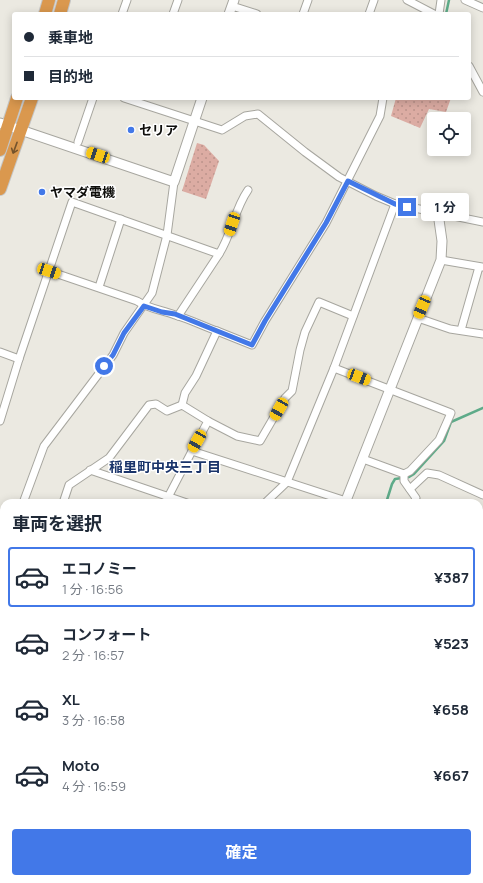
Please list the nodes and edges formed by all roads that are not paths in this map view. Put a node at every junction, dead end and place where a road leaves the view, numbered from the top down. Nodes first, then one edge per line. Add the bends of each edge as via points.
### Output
1 (49, 0) edge
2 (64, 0) edge
3 (127, 0) edge
4 (178, 0) edge
5 (308, 0) edge
6 (374, 0) edge
7 (407, 0) edge
8 (441, 0) edge
9 (468, 1) edge
10 (231, 7) edge
11 (483, 8) edge
12 (46, 12) edge
13 (61, 12) edge
14 (123, 12) edge
15 (174, 12) edge
16 (250, 12) edge
17 (304, 12) edge
18 (370, 12) edge
19 (430, 12) edge
20 (439, 12) edge
21 (471, 70) edge
22 (483, 92) edge
23 (16, 100) edge
24 (31, 100) edge
25 (92, 100) edge
26 (201, 100) edge
27 (383, 100) edge
28 (143, 101) edge
29 (194, 122) junction
30 (4, 124) edge
31 (21, 131) junction
32 (78, 142) dead end
33 (0, 150) edge
34 (348, 181) junction
35 (174, 182) junction
36 (0, 189) edge
37 (248, 190) dead end
38 (395, 204) junction
39 (438, 213) junction
40 (121, 218) junction
41 (483, 222) edge
42 (167, 235) junction
43 (219, 254) junction
44 (441, 260) junction
45 (481, 267) edge
46 (49, 271) junction
47 (100, 287) junction
48 (144, 306) junction
49 (178, 316) junction
50 (353, 316) junction
51 (418, 318) junction
52 (461, 330) junction
53 (217, 331) junction
54 (483, 334) edge
55 (0, 352) edge
56 (19, 359) junction
57 (334, 368) junction
58 (390, 389) junction
59 (182, 405) junction
60 (0, 421) edge
61 (208, 421) junction
62 (192, 450) junction
63 (363, 459) junction
64 (90, 470) junction
65 (404, 478) junction
66 (287, 482) junction
67 (410, 489) junction
68 (483, 495) edge
69 (24, 499) edge
70 (64, 499) edge
71 (163, 499) edge
72 (167, 499) edge
73 (269, 499) edge
74 (337, 499) edge
75 (347, 499) edge
76 (416, 499) edge

1 - 12 highway
2 - 13 highway
3 - 14 street
4 - 15 street
5 - 17 street
6 - 18 street
7 - 19 street
8 - 20 street
9 - 11 street
10 - 16 street
21 - 22 street
23 - 30 highway
24 - 31 highway
25 - 32 street
26 - 29 street
27 - 34 street via 380,116
28 - 29 street
29 - 34 street via 222,130 245,116 258,114 305,152
29 - 35 street
30 - 31 street
30 - 33 highway
31 - 35 street
31 -> 36 highway
34 - 38 street
34 - 53 street via 326,223 252,345
35 - 42 street
37 - 43 street
38 - 39 street
38 - 50 street
39 - 41 street
39 - 44 street via 442,241
40 - 42 street
40 - 46 street via 72,202
40 - 47 street
42 - 43 street
42 - 48 street via 152,293
43 - 49 street
44 - 45 street
44 - 51 street
45 - 52 street
46 - 47 street
46 - 56 street
47 - 48 street
48 - 49 street
48 - 69 street via 124,333 113,355 44,446
49 - 53 street
50 - 57 street
50 - 61 street via 319,302 300,350 292,391 285,398 260,441 237,436
51 - 52 street
51 - 58 street
52 - 54 street
53 - 59 street via 185,393
55 - 56 street
56 - 60 street
57 - 58 street
57 - 66 street
58 - 63 street
58 - 65 street via 451,413 439,440
59 - 61 street
59 - 64 street via 167,412 156,404 149,404 109,458
61 - 62 street
62 - 66 street
62 - 72 street
63 - 65 street
63 - 75 street
64 - 70 street via 69,485
64 - 71 street
65 - 67 street
66 - 73 street
66 - 74 street
67 - 68 street via 427,473 439,475
67 - 76 street

